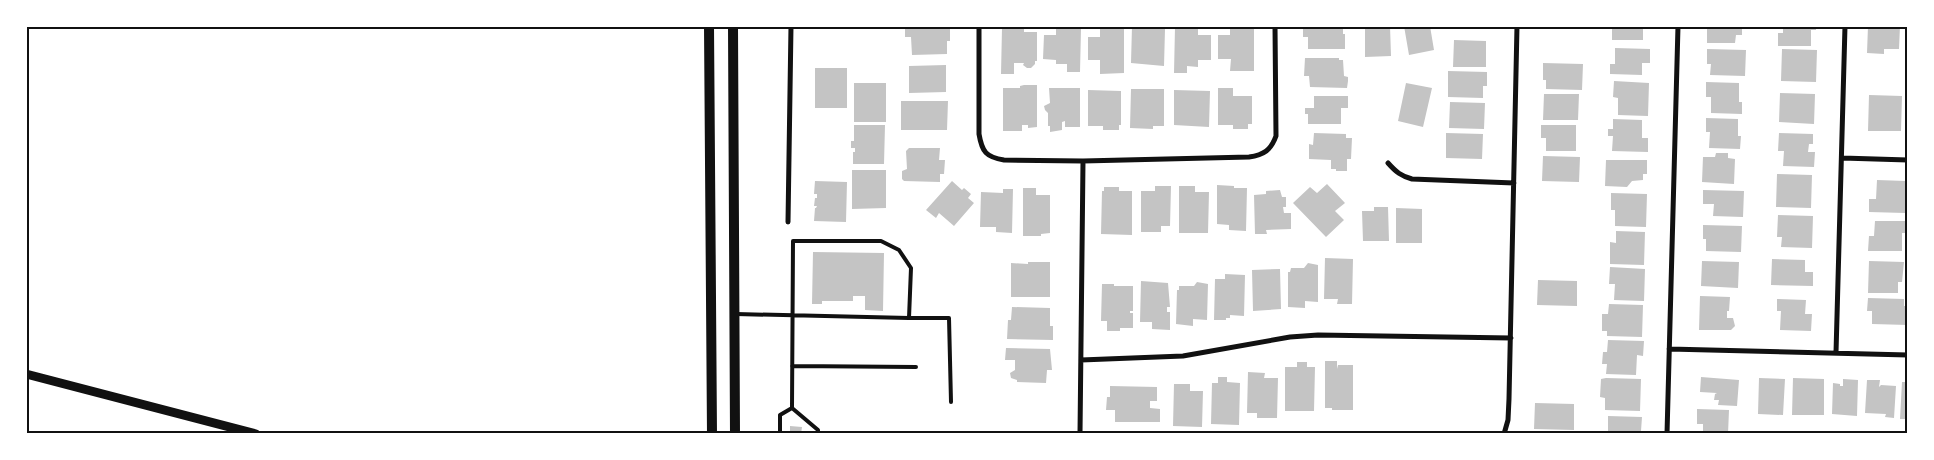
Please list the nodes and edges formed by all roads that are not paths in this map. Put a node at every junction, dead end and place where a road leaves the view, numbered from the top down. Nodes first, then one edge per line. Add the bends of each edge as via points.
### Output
1 (709, 26) edge
2 (733, 26) edge
3 (791, 26) edge
4 (979, 26) edge
5 (1275, 26) edge
6 (1517, 26) edge
7 (1678, 26) edge
8 (1845, 26) edge
9 (1842, 158) junction
10 (1908, 160) edge
11 (1083, 161) junction
12 (1388, 163) dead end
13 (1514, 183) junction
14 (788, 222) dead end
15 (734, 314) junction
16 (793, 316) junction
17 (909, 318) junction
18 (1511, 338) junction
19 (1670, 348) junction
20 (1836, 353) junction
21 (1908, 355) edge
22 (1080, 360) junction
23 (792, 366) junction
24 (916, 366) dead end
25 (26, 374) edge
26 (951, 402) dead end
27 (792, 408) junction
28 (256, 434) edge
29 (712, 434) edge
30 (735, 434) edge
31 (780, 434) edge
32 (818, 434) edge
33 (1080, 434) edge
34 (1504, 434) edge
35 (1667, 434) edge

1 - 29 main road
2 - 15 main road
3 - 14 street
4 - 11 street via 979,134 985,153 1004,160
5 - 11 street via 1277,123 1270,149 1249,157
6 - 13 street
7 - 19 street
8 - 9 street
9 - 10 street
9 - 20 street
11 - 22 street
12 - 13 street via 1396,172 1412,179
13 - 18 street
15 - 16 lane
15 - 30 main road
16 - 17 lane
16 - 17 lane via 793,241 881,241 899,250 911,268
16 - 23 lane
17 - 26 lane via 949,318
18 - 22 street via 1318,335 1183,356
18 - 34 street via 1508,420
19 - 20 street
19 - 35 street
20 - 21 street
22 - 33 street
23 - 24 lane
23 - 27 lane
25 - 28 street
27 - 31 lane via 780,415
27 - 32 lane via 818,430

